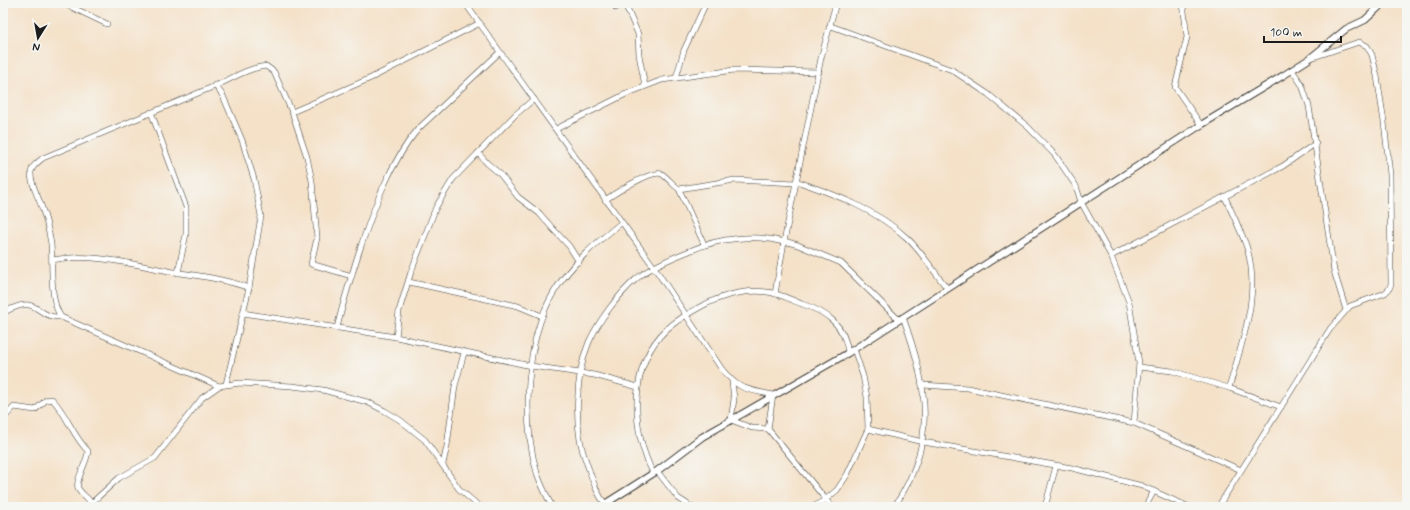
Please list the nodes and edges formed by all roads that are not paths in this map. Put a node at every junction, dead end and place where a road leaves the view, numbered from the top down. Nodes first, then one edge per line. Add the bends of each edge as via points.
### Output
1 (63, 3) edge
2 (465, 3) edge
3 (625, 3) edge
4 (706, 3) edge
5 (836, 3) edge
6 (1183, 3) edge
7 (1386, 3) edge
8 (616, 8) dead end
9 (480, 23) junction
10 (107, 24) dead end
11 (831, 26) junction
12 (500, 52) junction
13 (1309, 59) junction
14 (1292, 70) junction
15 (819, 72) junction
16 (676, 78) junction
17 (216, 85) junction
18 (645, 86) junction
19 (534, 99) junction
20 (151, 112) junction
21 (292, 112) junction
22 (1201, 125) junction
23 (556, 129) junction
24 (1316, 143) junction
25 (478, 152) junction
26 (796, 182) junction
27 (679, 189) junction
28 (1225, 197) junction
29 (605, 200) junction
30 (1081, 202) junction
31 (621, 223) junction
32 (784, 241) junction
33 (704, 244) junction
34 (1111, 256) junction
35 (52, 260) junction
36 (579, 262) junction
37 (654, 267) junction
38 (178, 273) junction
39 (352, 276) junction
40 (409, 282) junction
41 (249, 288) junction
42 (947, 288) junction
43 (775, 294) junction
44 (1346, 310) junction
45 (3, 313) edge
46 (243, 313) junction
47 (686, 314) junction
48 (61, 316) junction
49 (542, 316) junction
50 (901, 318) junction
51 (337, 328) junction
52 (396, 337) junction
53 (851, 351) junction
54 (464, 353) junction
55 (531, 366) junction
56 (1139, 367) junction
57 (581, 373) junction
58 (732, 382) junction
59 (226, 384) junction
60 (923, 385) junction
61 (219, 386) junction
62 (638, 387) junction
63 (1229, 388) junction
64 (773, 395) junction
65 (1281, 407) junction
66 (3, 419) edge
67 (731, 420) junction
68 (1134, 423) junction
69 (768, 429) junction
70 (868, 429) junction
71 (923, 442) junction
72 (443, 464) junction
73 (1056, 466) junction
74 (1241, 470) junction
75 (655, 472) junction
76 (1154, 491) junction
77 (825, 500) junction
78 (88, 506) edge
79 (604, 506) edge
80 (480, 507) edge
81 (552, 507) edge
82 (692, 507) edge
83 (813, 507) edge
84 (832, 507) edge
85 (894, 507) edge
86 (1045, 507) edge
87 (1145, 507) edge
88 (1189, 507) edge
89 (1218, 507) edge

1 - 10 street
2 - 9 street
3 - 8 street
3 - 18 street via 638,34
4 - 16 street via 684,50
5 - 11 street
6 - 22 street via 1187,37 1175,87
7 - 13 street via 1365,20 1346,29
9 - 12 street
9 - 21 street via 371,78
11 - 15 street via 825,40
11 - 30 street via 952,70 988,94 1040,138 1076,186
12 - 19 street
12 - 39 street via 408,140 373,211
13 - 14 street
13 - 44 street via 1359,42 1367,46 1377,76 1390,175 1391,284 1385,293 1350,306
14 - 22 street
14 - 24 street via 1302,85 1309,106
15 - 16 street via 734,70
15 - 26 street
16 - 18 street
17 - 20 street
17 - 21 street via 266,66 274,72
17 - 41 street via 242,140 254,179 261,216
18 - 23 street
19 - 23 street
19 - 25 street via 515,114
20 - 35 street via 43,158 33,168 32,179 51,243
20 - 38 street via 186,207 186,234
21 - 39 street via 307,157 316,206 317,238 311,264
22 - 30 street
23 - 29 street
24 - 28 street via 1283,166
24 - 44 street via 1334,271
25 - 36 street via 518,197 539,213 569,246
25 - 40 street via 453,179 436,207
26 - 27 street via 735,180
26 - 32 street
26 - 42 street via 829,193 886,222 908,238
27 - 29 street via 662,174 657,173 635,182
27 - 33 street
28 - 34 street
28 - 63 street via 1246,245 1252,274 1250,312
29 - 31 street
30 - 34 street
30 - 42 street
31 - 36 street via 606,234
31 - 37 street
32 - 33 street via 756,238
32 - 43 street
32 - 50 street via 798,244 841,263
33 - 37 street
34 - 56 street via 1129,302
35 - 38 street via 87,258
35 - 48 street via 54,298
36 - 49 street via 554,292
37 - 47 street
37 - 57 street via 636,280 607,313 589,342
38 - 41 street
39 - 51 street
40 - 49 street via 518,306
40 - 52 street via 399,312
41 - 46 street
42 - 50 street
43 - 47 street via 731,293
43 - 53 street via 818,309 829,317 847,338
44 - 65 street via 1330,329
45 - 48 street via 21,304 28,304 51,315
46 - 51 street
46 - 59 street
47 - 58 street
47 - 62 street via 667,329 655,344 646,361
48 - 61 street
49 - 55 street
50 - 53 street
50 - 60 street via 914,347
51 - 52 street
52 - 54 street
53 - 64 street
53 - 70 street via 863,376 867,397
54 - 55 street
54 - 72 street via 455,386
55 - 57 street
55 - 81 street via 528,412 532,451 537,473
56 - 63 street via 1172,371
56 - 68 street
57 - 62 street
57 - 79 street via 579,434 585,459
58 - 64 street via 743,388
58 - 67 street via 734,393
59 - 61 street
59 - 72 street via 306,387 368,402 416,432
60 - 68 street via 968,388
60 - 71 street
61 - 78 street via 202,398 155,458 119,478
62 - 75 street via 636,404 639,429 645,458
63 - 65 street
64 - 67 street
64 - 69 street
65 - 74 street
66 - 78 street via 14,407 35,410 52,398 62,409 63,416 88,451 78,483 78,488 89,500
67 - 69 street via 752,428
67 - 75 street via 702,437
68 - 74 street
69 - 77 street
70 - 71 street
70 - 77 street via 847,476
71 - 73 street
71 - 85 street via 912,474
72 - 80 street via 459,489
73 - 76 street
73 - 86 street
74 - 89 street
75 - 79 street
75 - 82 street via 678,498
76 - 87 street
76 - 88 street
77 - 83 street
77 - 84 street

